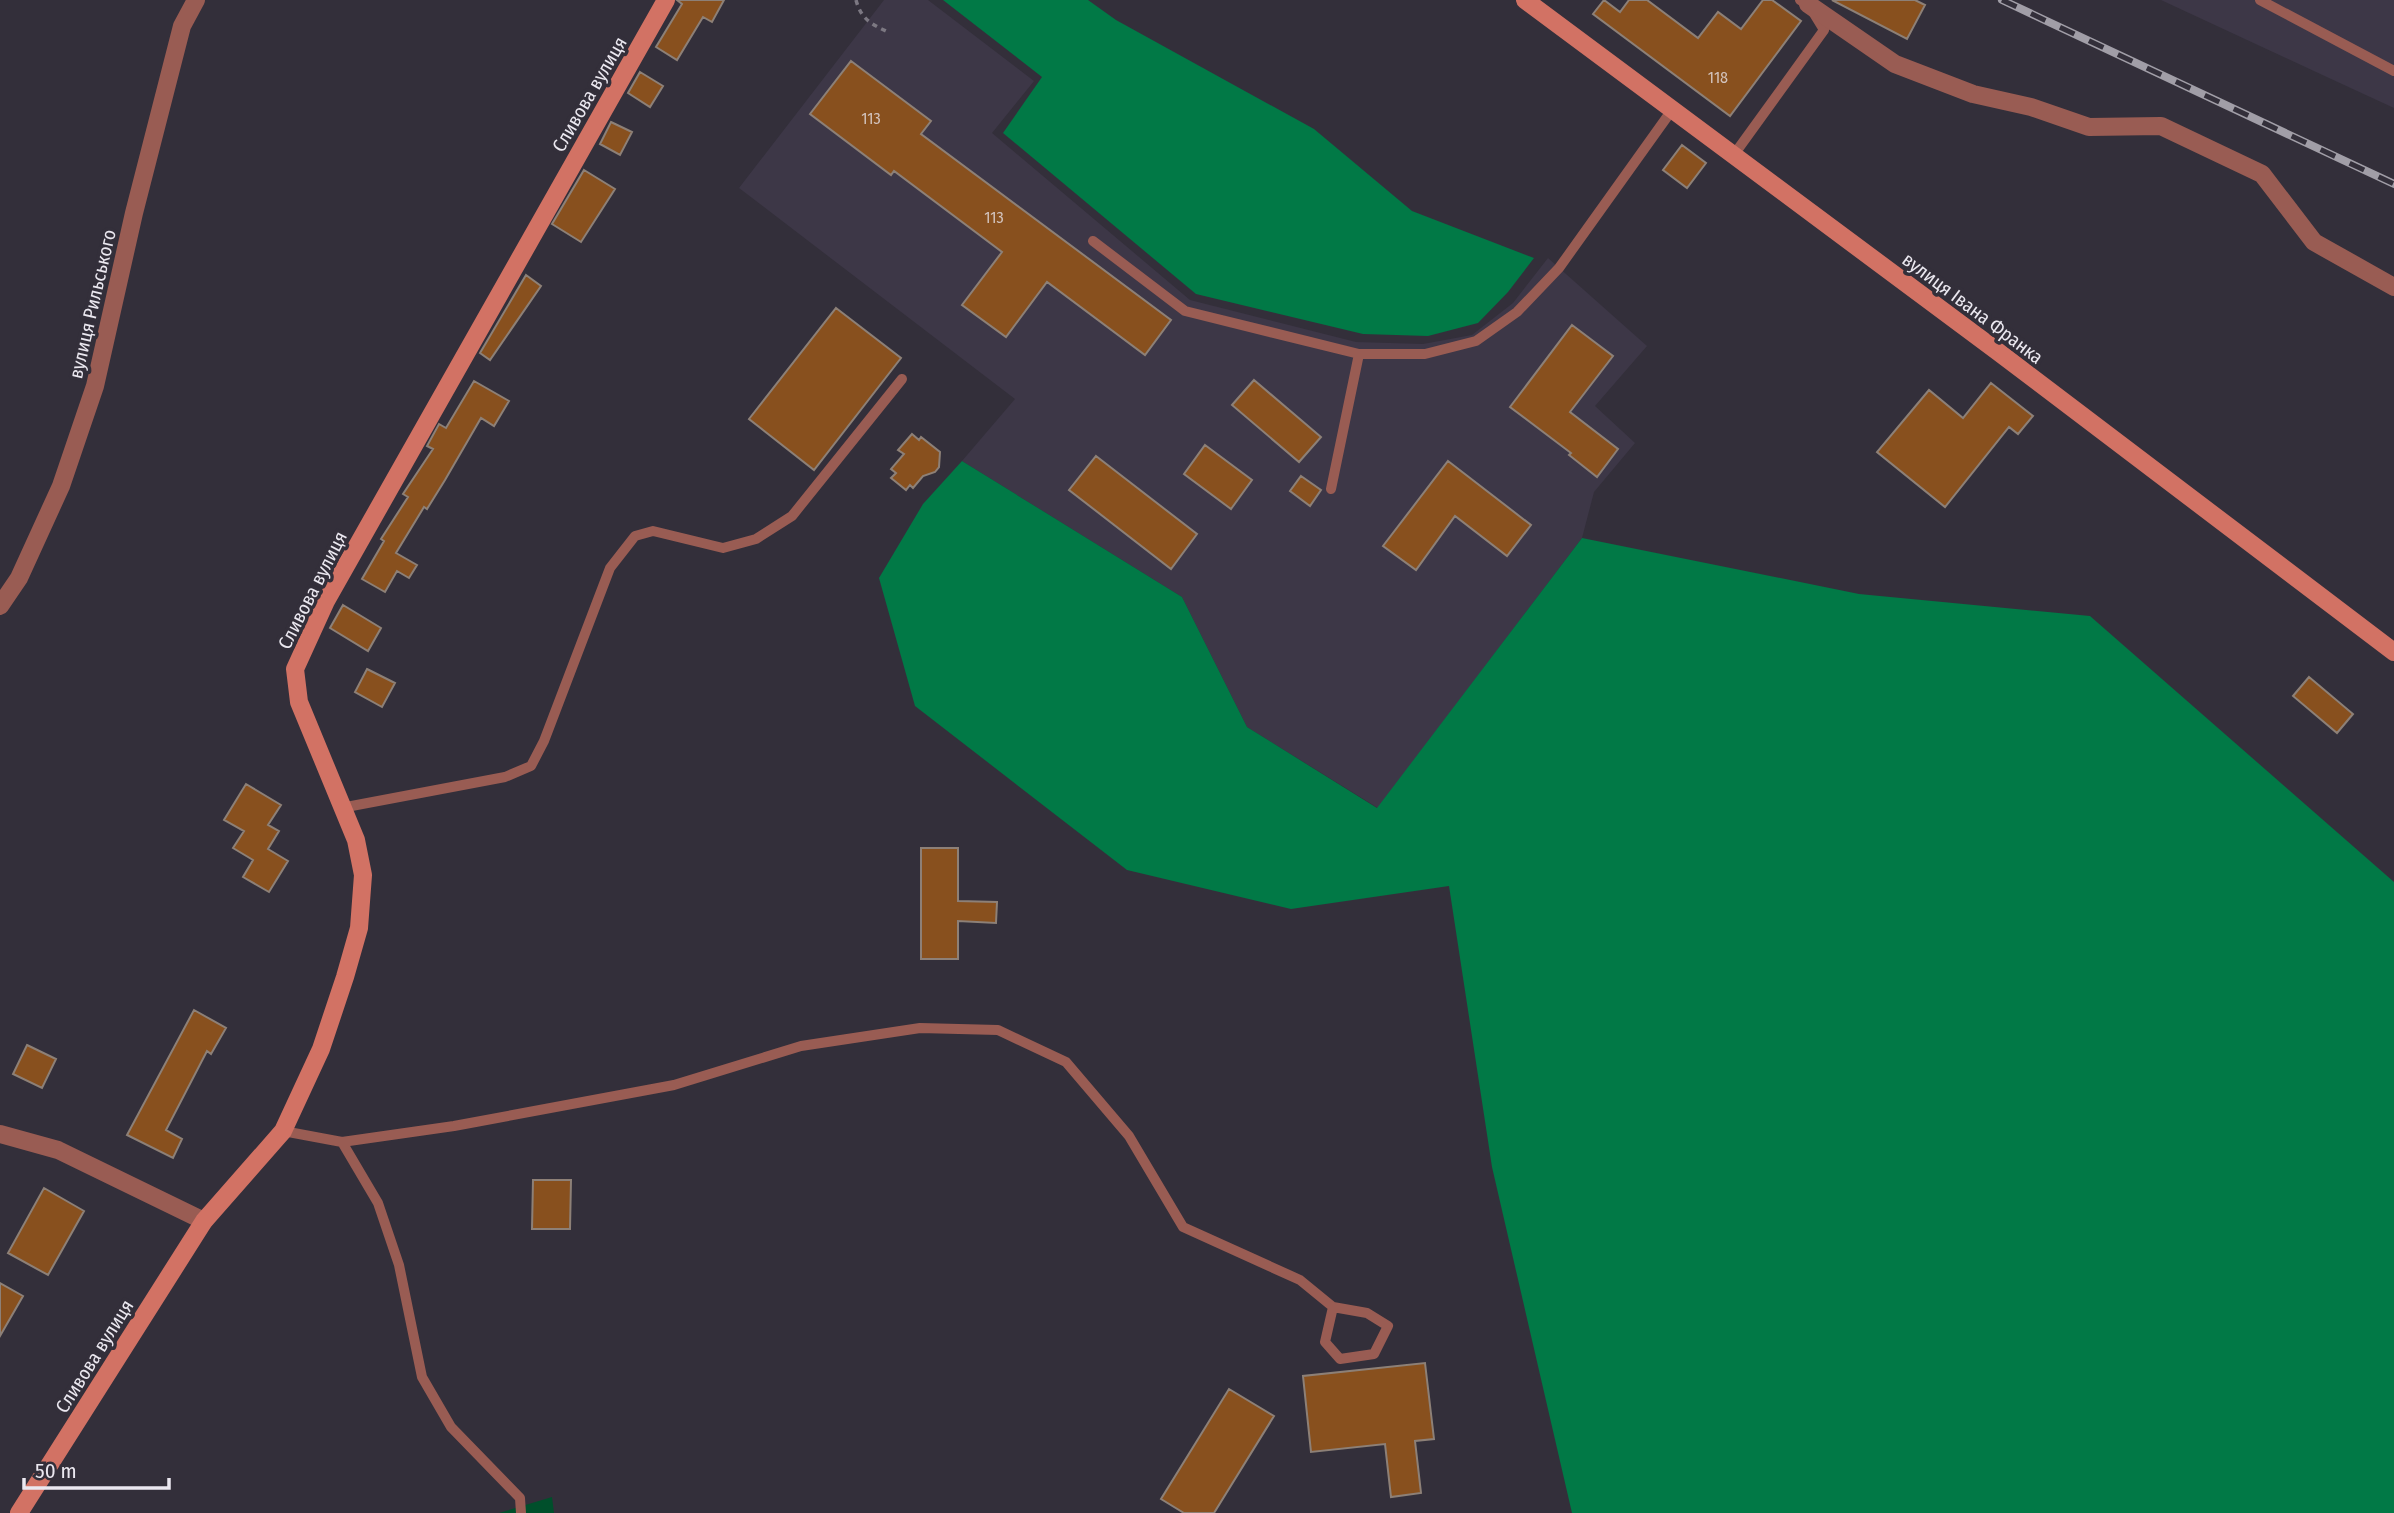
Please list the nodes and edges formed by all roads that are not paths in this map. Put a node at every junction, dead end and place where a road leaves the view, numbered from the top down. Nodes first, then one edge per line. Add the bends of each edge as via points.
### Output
1 (196, 0) edge
2 (1525, 0) edge
3 (2260, 0) edge
4 (659, 2) edge
5 (1804, 2) edge
6 (2394, 71) edge
7 (1672, 110) junction
8 (1733, 156) junction
9 (1093, 241) dead end
10 (2394, 287) edge
11 (1359, 354) junction
12 (902, 379) dead end
13 (1331, 489) dead end
14 (0, 606) edge
15 (2394, 652) edge
16 (341, 808) junction
17 (283, 1131) junction
18 (0, 1134) edge
19 (342, 1142) junction
20 (204, 1221) junction
21 (1333, 1307) junction
22 (19, 1513) edge
23 (522, 1513) edge

1 - 14 street, вулиця Рильського via 178,40 95,386 61,486 19,578
2 - 7 street, вулиця Івана Франка
3 - 6 lane
4 - 16 street, Сливова вулиця via 326,601 295,669 299,702
5 - 8 lane via 1824,30
5 - 10 street via 1895,64 1973,94 2089,127 2161,126 2262,174 2314,242
7 - 8 street, вулиця Івана Франка
7 - 11 lane via 1559,268 1517,312 1476,341 1425,354
8 - 15 street, вулиця Івана Франка
9 - 11 lane via 1185,311
11 - 13 lane
12 - 16 lane via 792,516 756,539 723,548 653,531 635,536 610,568 531,766 505,777
16 - 17 street, Сливова вулиця via 356,840 363,875 359,928 321,1049
17 - 19 lane
17 - 20 street, Сливова вулиця
18 - 20 street via 58,1150
19 - 21 lane via 454,1126 674,1084 801,1046 920,1028 998,1030 1066,1062 1129,1136 1182,1227 1300,1280
19 - 23 lane via 378,1203 399,1265 422,1377 450,1427 520,1498
20 - 22 street, Сливова вулиця
21 - 21 lane via 1325,1342 1340,1359 1374,1354 1388,1326 1367,1313

